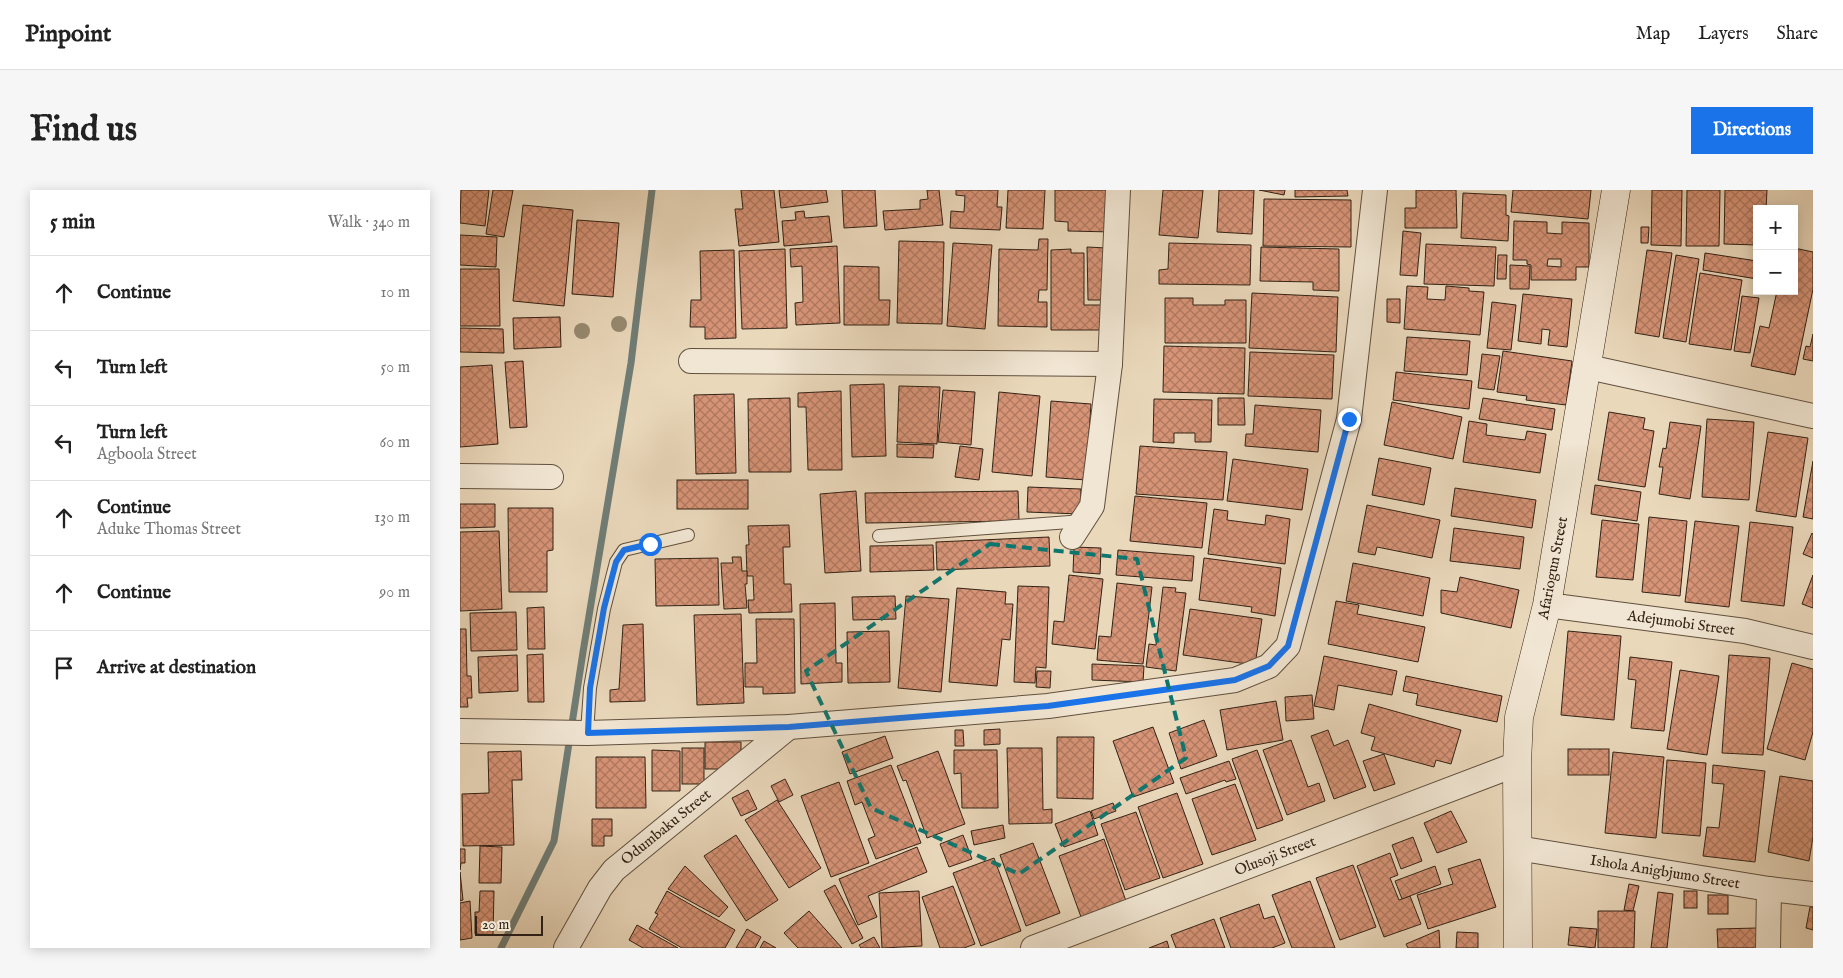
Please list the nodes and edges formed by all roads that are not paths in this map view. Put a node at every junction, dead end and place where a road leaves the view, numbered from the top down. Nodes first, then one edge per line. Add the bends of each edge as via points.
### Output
1 (1118, 190) edge
2 (1375, 190) edge
3 (1616, 190) edge
4 (691, 361) dead end
5 (1110, 364) junction
6 (1588, 367) junction
7 (1813, 416) edge
8 (460, 476) edge
9 (551, 477) dead end
10 (1078, 529) joint
11 (688, 535) dead end
12 (879, 536) dead end
13 (1547, 605) junction
14 (1813, 647) edge
15 (789, 727) junction
16 (460, 731) edge
17 (582, 733) junction
18 (1517, 764) junction
19 (1517, 848) junction
20 (1769, 889) junction
21 (1813, 894) edge
22 (566, 948) edge
23 (1033, 948) edge
24 (1518, 948) edge
25 (1768, 948) edge

1 - 5 street
2 - 15 street via 1349,419 1288,646 1269,666 1235,680 1048,706
3 - 6 street, Afariogun Street
4 - 5 street
5 - 10 street via 1092,506
6 - 7 street
6 - 13 street, Afariogun Street
8 - 9 street
10 - 12 lane
11 - 17 lane via 624,550 616,562 604,608
13 - 14 street, Adejumobi Street via 1745,631
13 - 18 street, Afariogun Street via 1519,717
15 - 17 street
15 - 22 street, Odumbaku Street via 614,870
16 - 17 street
18 - 19 street, Afariogun Street
18 - 23 street, Olusoji Street
19 - 20 street, Ishola Anigbjumo Street
19 - 24 street, Afariogun Street
20 - 21 street, Ishola Anigbjumo Street
20 - 25 street

